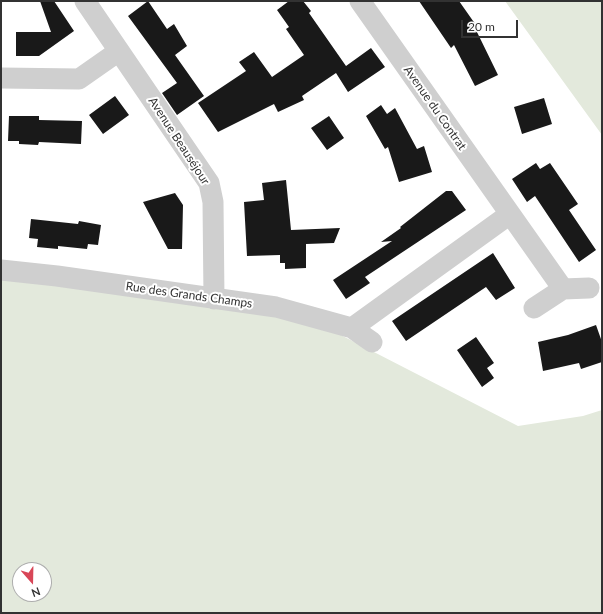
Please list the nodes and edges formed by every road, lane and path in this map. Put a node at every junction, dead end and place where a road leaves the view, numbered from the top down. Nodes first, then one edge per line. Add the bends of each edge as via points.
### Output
1 (85, 1) edge
2 (360, 1) edge
3 (119, 51) junction
4 (1, 78) edge
5 (510, 214) junction
6 (1, 270) edge
7 (563, 288) junction
8 (589, 288) dead end
9 (214, 299) junction
10 (534, 308) dead end
11 (352, 328) junction
12 (372, 342) dead end

1 - 3 street, Avenue Beauséjour
2 - 5 street, Avenue du Contrat
3 - 4 street via 79,79
3 - 9 street, Avenue Beauséjour via 208,183 213,202
5 - 7 street, Avenue du Contrat
5 - 11 street
6 - 9 street, Rue des Grands Champs
7 - 8 street
7 - 10 street
9 - 11 street, Rue des Grands Champs via 276,307
11 - 12 street, Rue des Grands Champs

